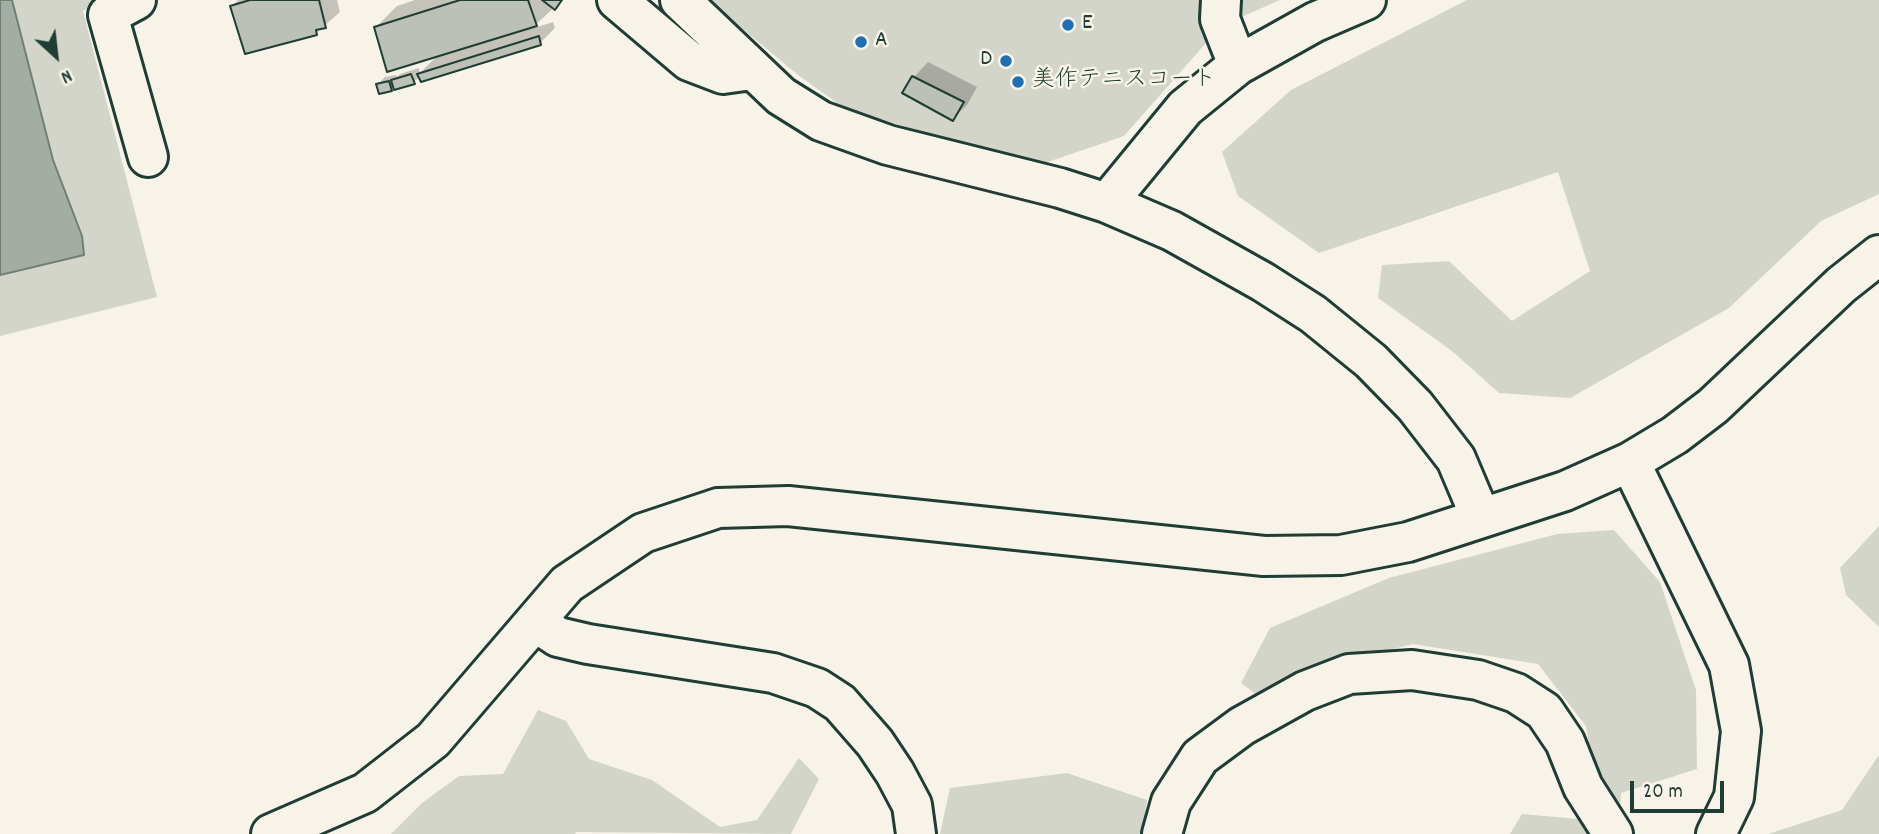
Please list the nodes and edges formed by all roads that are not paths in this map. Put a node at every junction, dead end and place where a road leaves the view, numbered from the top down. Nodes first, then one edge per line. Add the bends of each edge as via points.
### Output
1 (136, 0) edge
2 (617, 0) edge
3 (680, 0) edge
4 (1222, 0) edge
5 (1366, 0) edge
6 (1238, 65) junction
7 (752, 70) junction
8 (148, 157) dead end
9 (1107, 203) junction
10 (1879, 255) edge
11 (1630, 462) junction
12 (1481, 519) junction
13 (535, 622) junction
14 (271, 834) edge
15 (916, 834) edge
16 (1162, 834) edge
17 (1613, 834) edge
18 (1716, 834) edge

1 - 8 street via 108,15
2 - 7 street via 689,61 723,74
3 - 7 street
4 - 6 street via 1220,19
5 - 6 street
6 - 9 street via 1185,107
7 - 9 street via 781,96 821,121 888,145
9 - 12 street via 1172,231 1263,282 1313,314 1371,361 1415,406 1456,459
10 - 11 street via 1713,406
11 - 12 street via 1565,491
11 - 18 street via 1729,665 1741,731 1734,797
12 - 13 street via 1408,542 1341,555 1264,556 788,506 718,508 643,533 567,584
13 - 14 street via 433,740 365,793
13 - 15 street via 558,637 773,673 817,688 840,703 875,743 912,805
16 - 17 street via 1171,802 1200,757 1242,726 1305,691 1349,674 1412,670 1478,680 1516,693 1544,711

